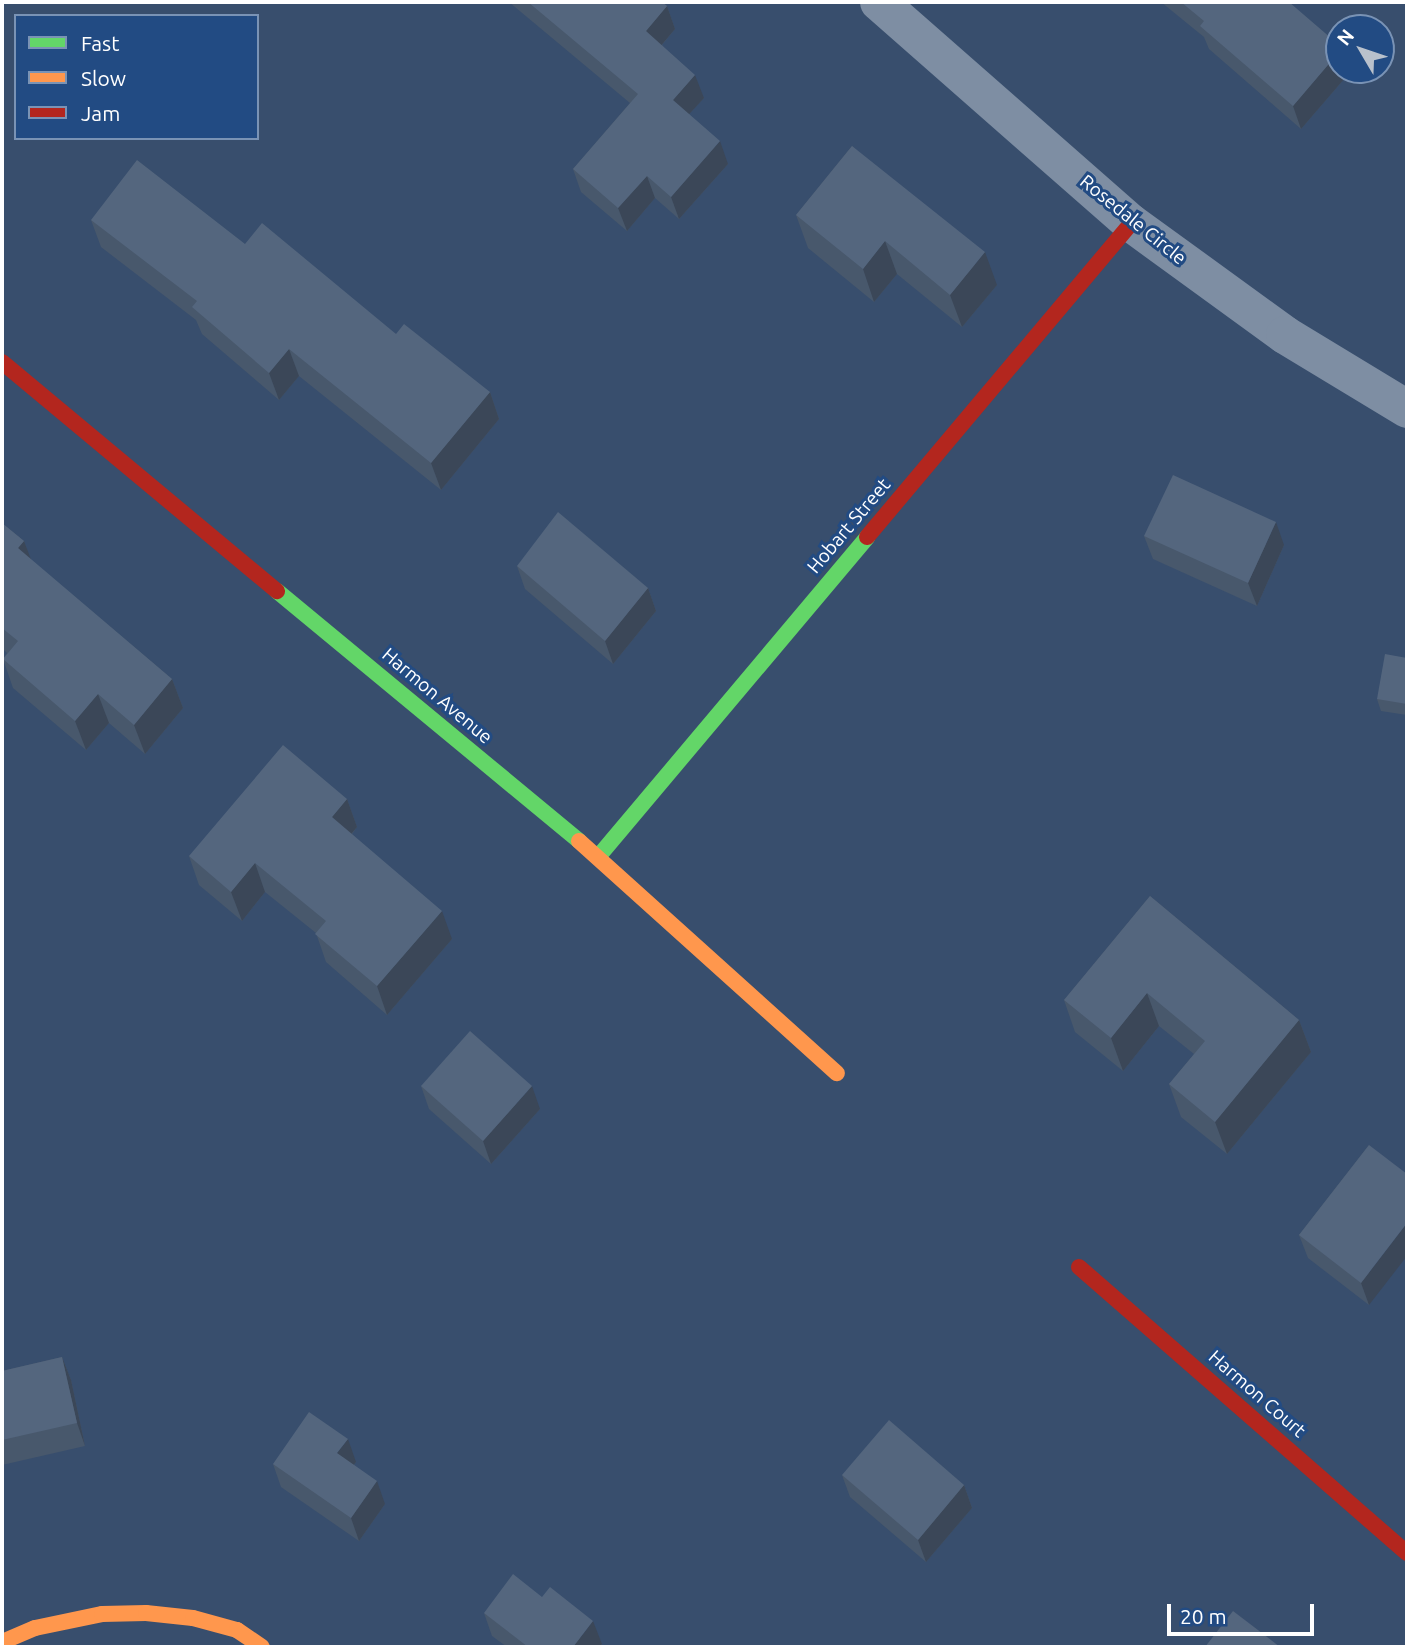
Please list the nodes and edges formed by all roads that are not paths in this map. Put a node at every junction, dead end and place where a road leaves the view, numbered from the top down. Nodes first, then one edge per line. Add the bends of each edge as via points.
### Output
1 (879, 2) edge
2 (1131, 223) junction
3 (2, 362) edge
4 (1407, 409) edge
5 (598, 857) junction
6 (837, 1073) dead end
7 (1079, 1267) dead end
8 (1407, 1553) edge
9 (2, 1642) edge
10 (262, 1647) edge

1 - 2 street, Rosedale Circle
2 - 4 street, Rosedale Circle via 1285,335
2 - 5 street, Hobart Street
3 - 5 street, Harmon Avenue
5 - 6 street, Harmon Avenue
7 - 8 street, Harmon Court
9 - 10 street via 35,1628 102,1614 146,1613 193,1618 237,1630

